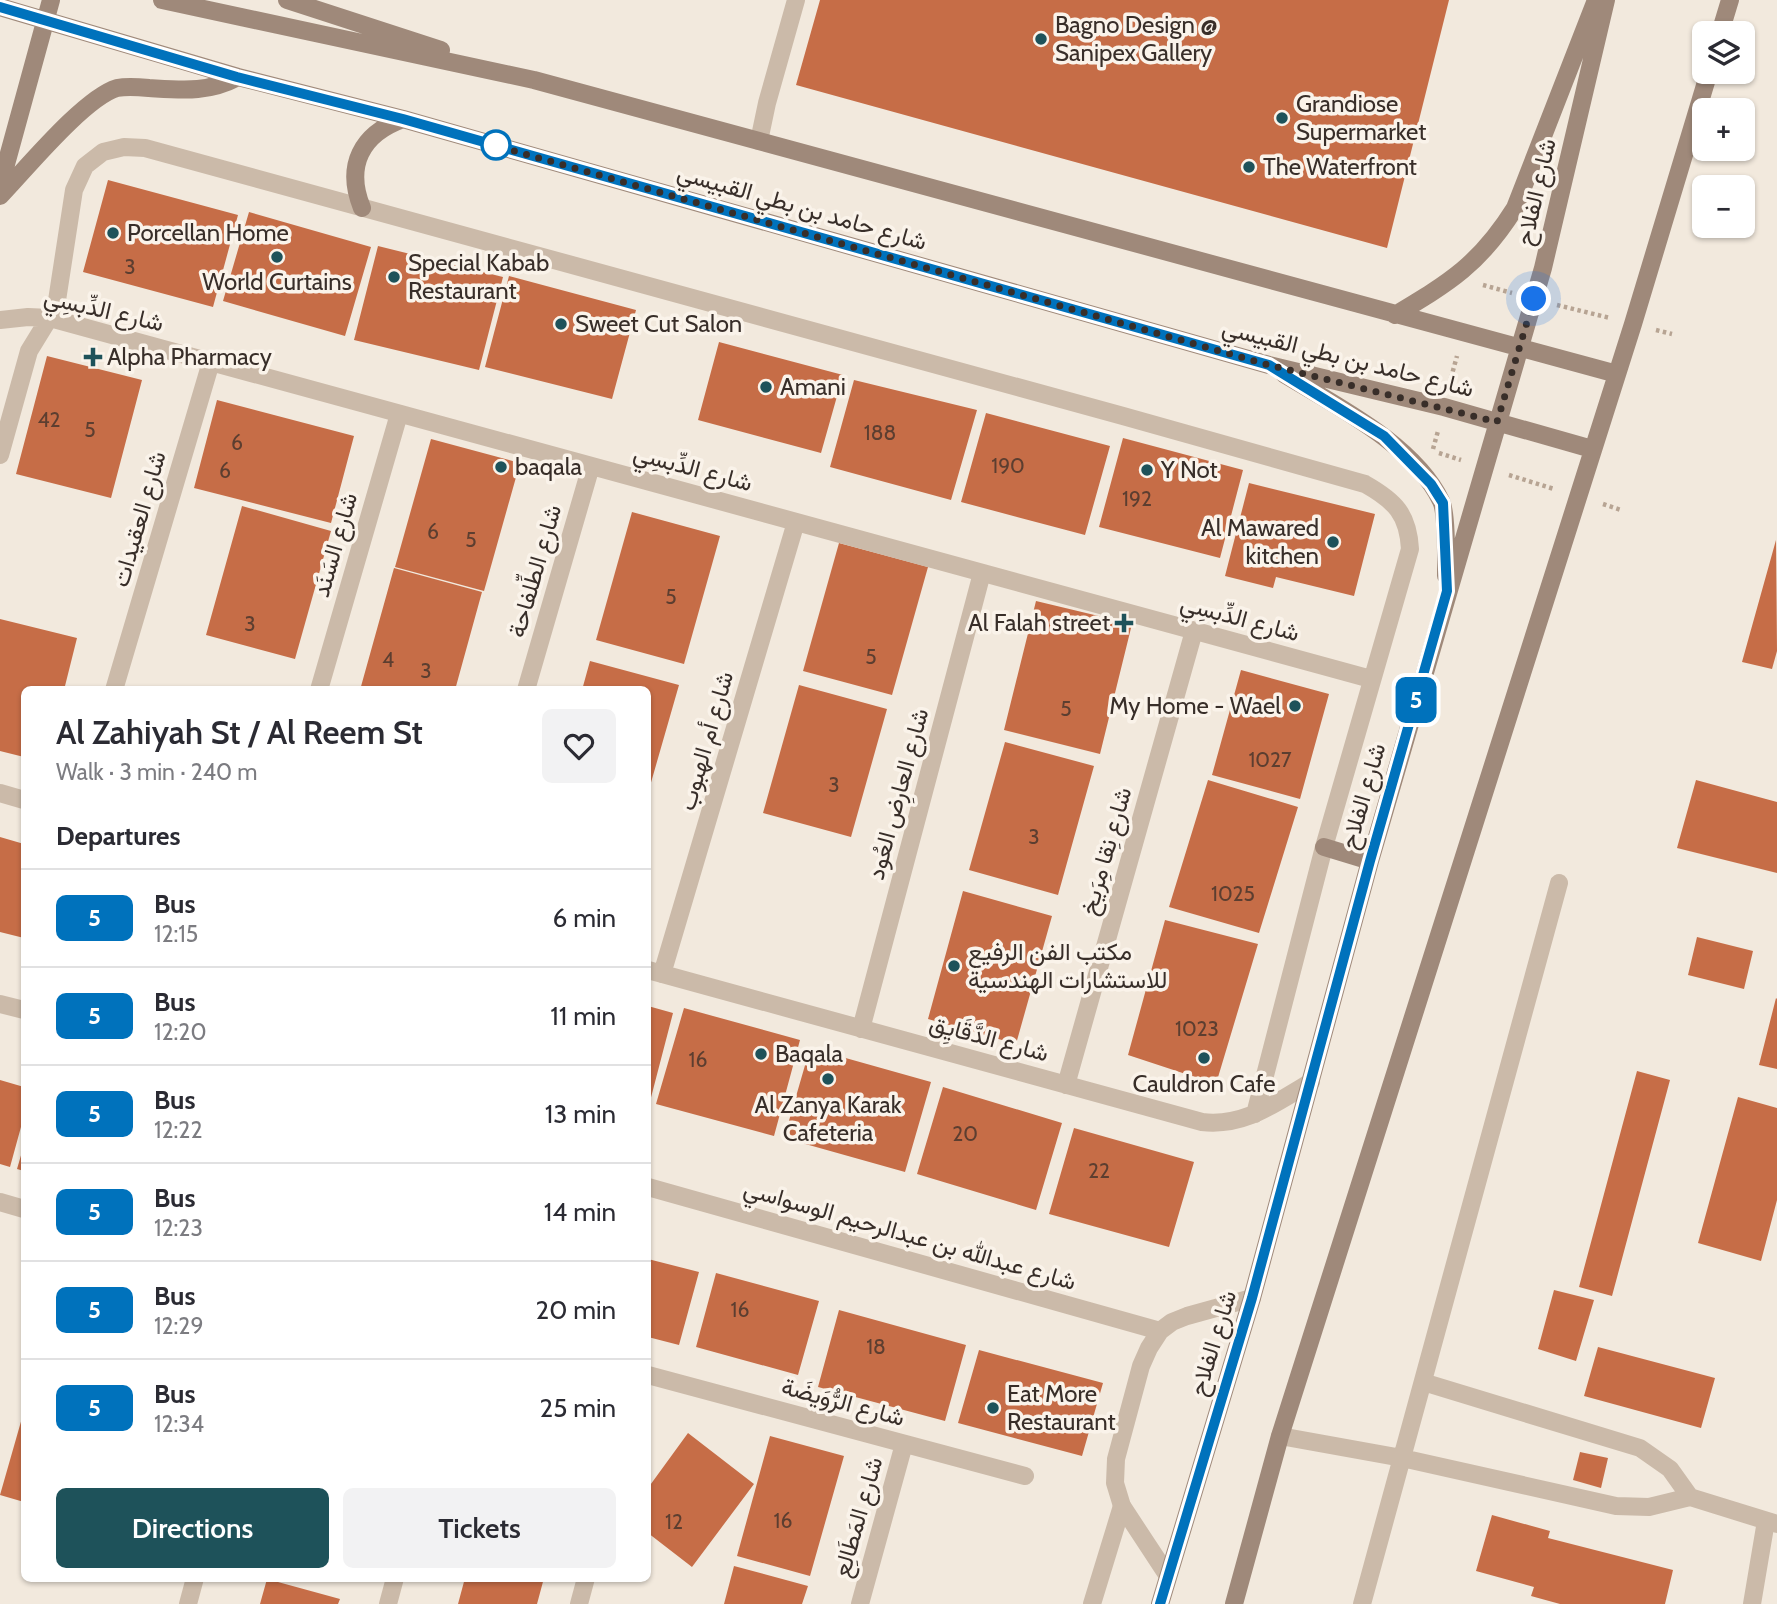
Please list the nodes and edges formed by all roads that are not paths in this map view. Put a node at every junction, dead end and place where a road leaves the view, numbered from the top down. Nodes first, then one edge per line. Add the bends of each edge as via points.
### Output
1 (51, 0) edge
2 (162, 0) edge
3 (287, 0) edge
4 (796, 0) edge
5 (1596, 0) edge
6 (1606, 0) edge
7 (1730, 0) edge
8 (0, 8) edge
9 (45, 21) junction
10 (1724, 21) edge
11 (237, 77) junction
12 (534, 80) junction
13 (1705, 84) edge
14 (403, 119) junction
15 (760, 141) junction
16 (0, 186) edge
17 (0, 197) edge
18 (362, 208) junction
19 (1395, 315) junction
20 (50, 318) junction
21 (0, 320) edge
22 (1520, 347) junction
23 (211, 362) junction
24 (1269, 365) junction
25 (1617, 374) junction
26 (399, 414) junction
27 (1497, 422) junction
28 (1592, 449) junction
29 (0, 455) edge
30 (592, 466) junction
31 (796, 522) junction
32 (982, 573) junction
33 (1447, 591) junction
34 (1194, 631) junction
35 (1371, 679) junction
36 (115, 686) edge
37 (320, 686) edge
38 (527, 686) edge
39 (0, 793) edge
40 (21, 799) edge
41 (1324, 847) junction
42 (1370, 861) junction
43 (1559, 883) dead end
44 (655, 972) edge
45 (0, 1003) edge
46 (21, 1009) edge
47 (861, 1028) junction
48 (1311, 1082) junction
49 (1066, 1085) junction
50 (1255, 1115) junction
51 (651, 1188) edge
52 (0, 1202) edge
53 (21, 1208) edge
54 (1252, 1298) junction
55 (1160, 1331) junction
56 (651, 1376) edge
57 (1423, 1382) junction
58 (1280, 1436) junction
59 (904, 1444) junction
60 (1402, 1458) junction
61 (1025, 1476) dead end
62 (1689, 1497) junction
63 (1122, 1506) junction
64 (1771, 1522) edge
65 (1168, 1576) junction
66 (194, 1582) edge
67 (394, 1582) edge
68 (585, 1582) edge
69 (188, 1604) edge
70 (388, 1604) edge
71 (579, 1604) edge
72 (860, 1604) edge
73 (1092, 1604) edge
74 (1160, 1604) edge
75 (1234, 1604) edge
76 (1362, 1604) edge
77 (1752, 1604) edge

1 - 9 main road
2 - 12 main road, شارع حامد بن بطي القبيسي
3 - 12 main road
4 - 15 street
5 - 19 main road via 1515,208 1500,232 1452,280
6 - 22 main road, شارع الفلاح
7 - 10 main road
8 - 9 main road, شارع حامد بن بطي القبيسي
9 - 11 main road, شارع حامد بن بطي القبيسي
9 - 16 main road
11 - 14 main road, شارع حامد بن بطي القبيسي
11 - 17 main road via 199,90 117,89 84,109
12 - 15 main road, شارع حامد بن بطي القبيسي
13 - 25 main road
14 - 18 main road via 388,124 364,146 355,177
14 - 24 main road, شارع حامد بن بطي القبيسي
15 - 19 main road, شارع حامد بن بطي القبيسي
18 - 20 street via 145,149 103,152 85,166 74,190 58,296
18 - 35 street via 1365,485 1383,494 1397,509 1408,527 1410,549
19 - 22 main road, شارع حامد بن بطي القبيسي
20 - 21 street, شارع الدِّبسِي
20 - 23 street, شارع الدِّبسِي
20 - 29 street via 29,351
22 - 25 main road, شارع حامد بن بطي القبيسي
22 - 27 main road, شارع الفلاح
23 - 26 street, شارع الدِّبسِي
23 - 36 street, شارع العقيدات
24 - 27 main road, شارع حامد بن بطي القبيسي
24 - 33 main road via 1384,436 1431,484 1443,503
25 - 28 main road
26 - 30 street, شارع الدِّبسِي
26 - 37 street, شارع السَنَد
27 - 28 main road, شارع حامد بن بطي القبيسي
27 - 33 main road, شارع الفلاح
28 - 58 main road
30 - 31 street, شارع الدِّبسِي
30 - 38 street, شارع الطِّلفاحة
31 - 32 street, شارع الدِّبسِي
31 - 44 street, شارع أم الهبوب
32 - 34 street, شارع الدِّبسِي
32 - 47 street, شارع العارِض العُود
33 - 42 main road, شارع الفلاح
34 - 35 street, شارع الدِّبسِي
34 - 49 street, شارع نِقا مِرَيخ
35 - 41 street
39 - 40 street
41 - 42 main road
41 - 50 street
42 - 48 main road, شارع الفلاح
43 - 57 street
44 - 47 street, شارع الدَّقَايِق
45 - 46 street
47 - 49 street, شارع الدَّقَايِق
48 - 50 street, شارع الدَّقَايِق
48 - 54 main road, شارع الفلاح
49 - 50 street, شارع الدَّقَايِق via 1202,1122 1220,1124
51 - 55 street, شارع عبدالله بن عبدالرحيم الوسواسي
52 - 53 street
54 - 55 street via 1187,1316
54 - 65 main road, شارع الفلاح
55 - 63 street via 1141,1366 1116,1459 1115,1483
56 - 59 street, شارع الرُّوَيضَة
57 - 60 street
57 - 62 street via 1640,1448 1670,1469
58 - 60 street
58 - 75 main road
59 - 61 street, شارع الرُّوَيضَة
59 - 72 street, شارع المَطَالِع
60 - 62 street via 1616,1506 1649,1507
60 - 76 street
62 - 64 street
63 - 65 street
63 - 73 street
64 - 77 street
65 - 74 main road, شارع الفلاح
66 - 69 street
67 - 70 street
68 - 71 street

